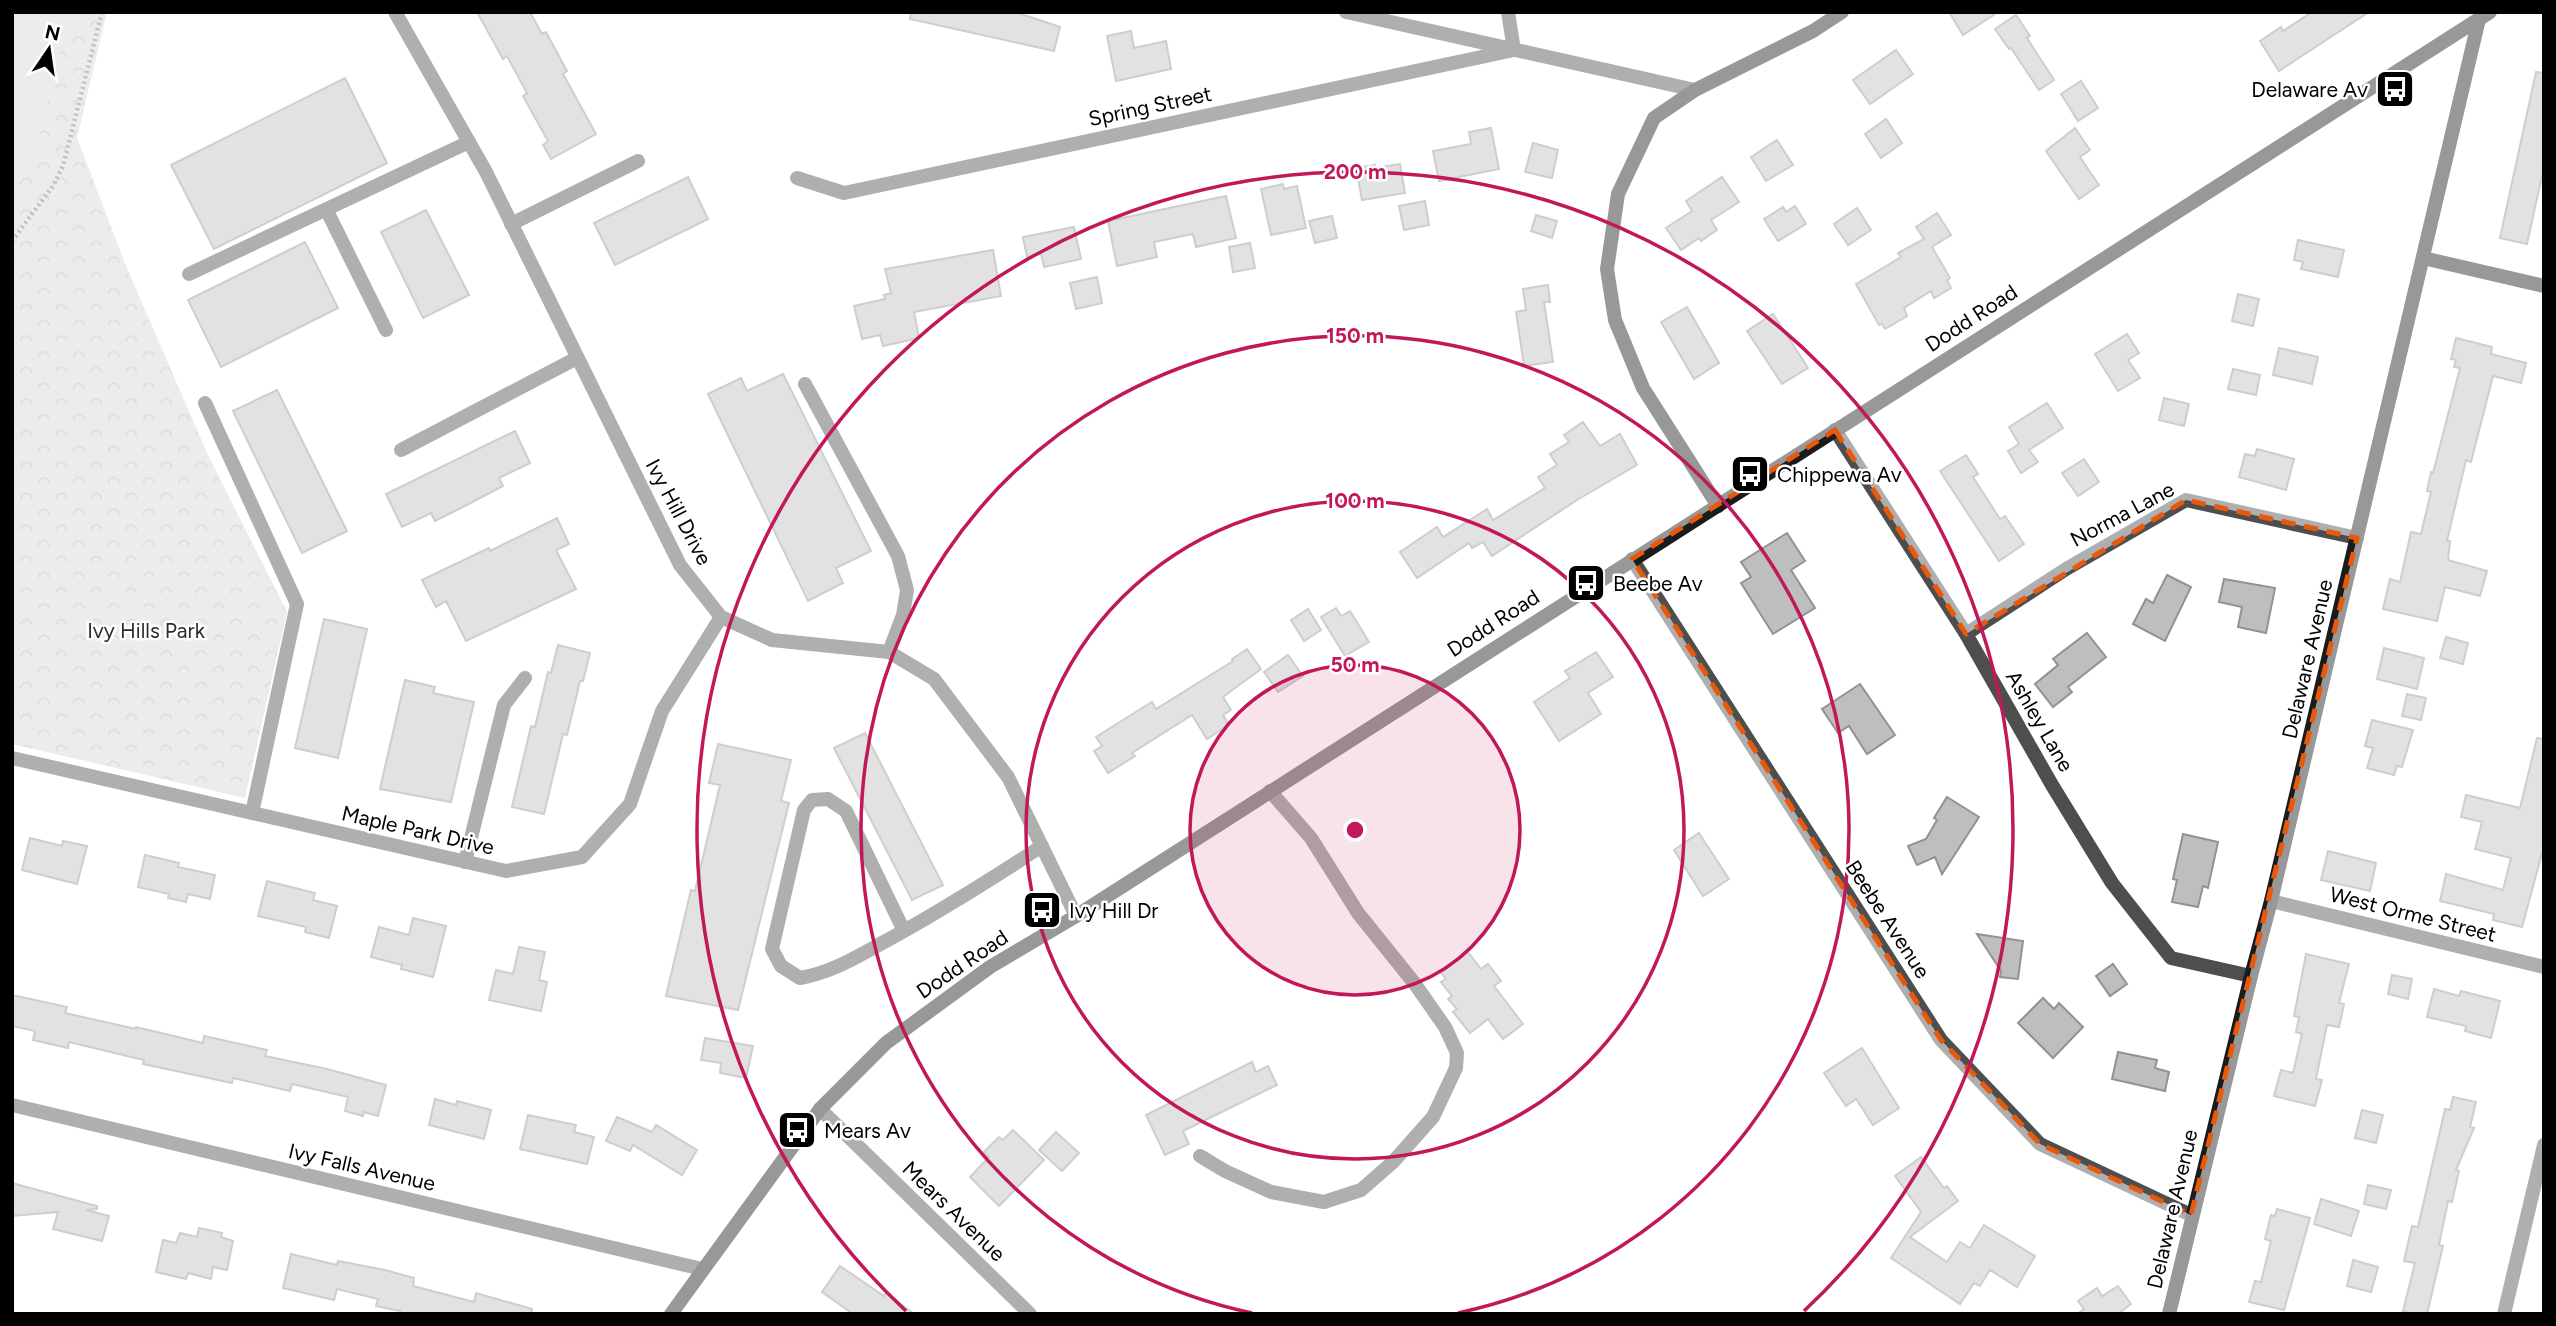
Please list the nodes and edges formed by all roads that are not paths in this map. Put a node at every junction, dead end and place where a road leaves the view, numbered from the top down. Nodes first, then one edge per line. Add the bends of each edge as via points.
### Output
1 (396, 12) edge
2 (1346, 12) edge
3 (1508, 12) edge
4 (1842, 12) edge
5 (2483, 14) edge
6 (1514, 50) junction
7 (1695, 90) junction
8 (469, 142) junction
9 (638, 161) dead end
10 (797, 178) dead end
11 (327, 211) junction
12 (511, 224) junction
13 (2423, 258) junction
14 (189, 274) dead end
15 (2544, 286) edge
16 (386, 330) dead end
17 (578, 358) junction
18 (805, 384) dead end
19 (205, 402) dead end
20 (1835, 430) junction
21 (401, 450) dead end
22 (1718, 506) junction
23 (2357, 538) junction
24 (1632, 559) junction
25 (721, 617) junction
26 (1966, 634) junction
27 (889, 652) junction
28 (525, 678) dead end
29 (12, 758) edge
30 (1270, 791) junction
31 (252, 813) junction
32 (1042, 846) junction
33 (465, 862) junction
34 (2272, 901) junction
35 (1076, 916) junction
36 (904, 931) junction
37 (2544, 967) edge
38 (2250, 976) junction
39 (12, 1105) edge
40 (820, 1109) junction
41 (2544, 1145) edge
42 (1200, 1156) dead end
43 (2191, 1215) junction
44 (702, 1269) junction
45 (1022, 1311) edge
46 (671, 1314) edge
47 (2169, 1314) edge
48 (2504, 1314) edge

1 - 8 street, Ivy Hill Drive
2 - 6 street
3 - 6 street
4 - 7 main road
5 - 13 main road, Delaware Avenue
5 - 20 main road, Dodd Road
6 - 7 street
6 - 10 street, Spring Street via 844,193
7 - 22 main road via 1654,118 1618,194 1606,269 1615,320 1643,388
8 - 11 street
8 - 12 street, Ivy Hill Drive
9 - 12 street
11 - 14 street
11 - 16 street
12 - 17 street, Ivy Hill Drive
13 - 15 main road
13 - 23 main road, Delaware Avenue
17 - 21 street
17 - 25 street, Ivy Hill Drive via 680,565
18 - 27 street via 898,556 907,590
19 - 31 street via 297,604
20 - 22 main road, Dodd Road
20 - 26 street, Ashley Lane
22 - 24 main road, Dodd Road
23 - 26 street, Norma Lane via 2186,500
23 - 34 main road, Delaware Avenue
24 - 30 main road, Dodd Road
24 - 43 street, Beebe Avenue via 1941,1040 2040,1144
25 - 27 street, Ivy Hill Drive via 772,640
25 - 33 street, Maple Park Drive via 662,711 630,804 582,857 506,872
26 - 38 street, Ashley Lane via 2112,883 2171,958
27 - 32 street, Ivy Hill Drive via 933,679 1008,777
28 - 33 street via 504,705
29 - 31 street, Maple Park Drive
30 - 35 main road, Dodd Road
30 - 42 street via 1311,838 1358,913 1445,1027 1457,1054 1456,1068 1433,1116 1393,1162 1360,1190 1324,1202 1284,1195
31 - 33 street, Maple Park Drive
32 - 35 street, Ivy Hill Drive
32 - 36 street
34 - 37 street, West Orme Street
34 - 38 main road, Delaware Avenue
35 - 40 main road, Dodd Road via 990,967 886,1043
36 - 36 street via 824,974 800,978 780,966 772,949 804,810 812,800 828,799 846,811
38 - 43 main road, Delaware Avenue
39 - 44 street, Ivy Falls Avenue
40 - 44 main road, Dodd Road
40 - 45 street, Mears Avenue
41 - 48 street
43 - 47 main road, Delaware Avenue
44 - 46 main road, Dodd Road

